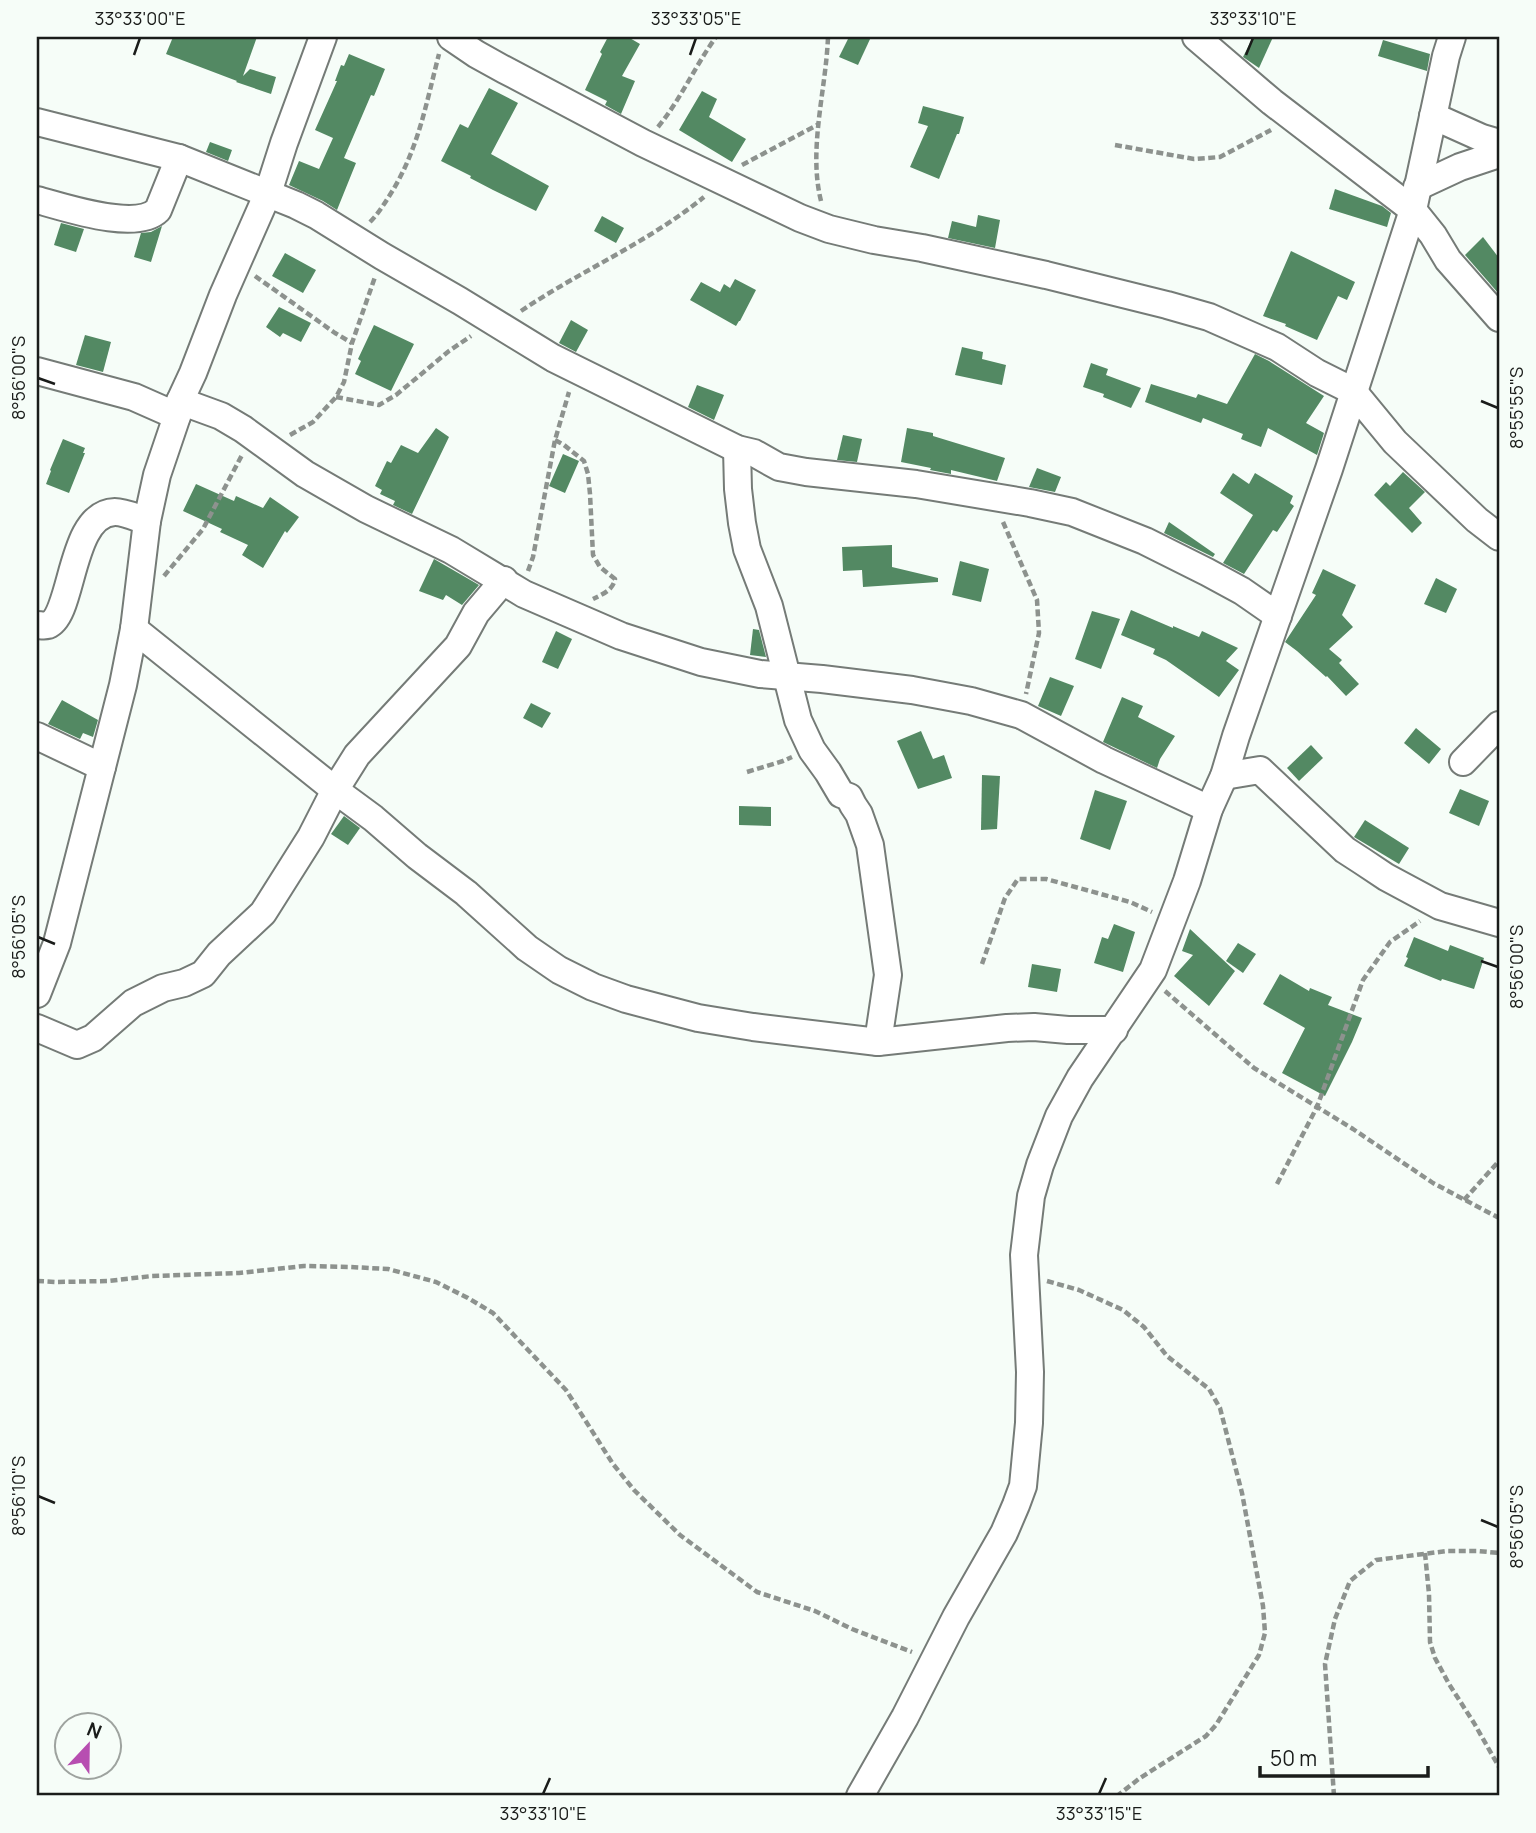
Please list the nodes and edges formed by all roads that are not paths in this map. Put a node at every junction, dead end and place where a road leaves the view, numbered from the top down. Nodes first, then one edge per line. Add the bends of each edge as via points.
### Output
1 (323, 37) edge
2 (1196, 37) edge
3 (1452, 37) edge
4 (447, 41) edge
5 (1433, 116) junction
6 (37, 122) edge
7 (1499, 143) edge
8 (1499, 154) edge
9 (179, 159) junction
10 (268, 193) junction
11 (1415, 199) junction
12 (37, 200) edge
13 (1499, 318) edge
14 (37, 371) edge
15 (1353, 391) junction
16 (178, 408) junction
17 (737, 449) junction
18 (147, 521) junction
19 (1499, 537) edge
20 (510, 584) junction
21 (1278, 616) junction
22 (37, 625) edge
23 (134, 629) junction
24 (787, 676) junction
25 (1499, 725) edge
26 (37, 736) edge
27 (1236, 736) junction
28 (1463, 762) dead end
29 (102, 767) junction
30 (1260, 770) junction
31 (1224, 776) junction
32 (335, 790) junction
33 (1209, 809) junction
34 (1499, 923) edge
35 (37, 994) edge
36 (37, 1028) edge
37 (1114, 1030) junction
38 (878, 1042) junction
39 (860, 1796) edge

1 - 10 street
2 - 11 street via 1293,118
3 - 5 street
4 - 15 street via 800,218 874,240 1046,275 1209,317 1277,347
5 - 7 street
5 - 11 street
6 - 9 street
8 - 11 street via 1460,167
9 - 10 street
9 - 12 street via 152,216 108,218
10 - 16 street
10 - 17 street via 316,215 575,370
11 - 13 street via 1448,260
11 - 15 street
14 - 16 street
15 - 19 street via 1395,442
15 - 21 street
16 - 18 street
16 - 20 street via 221,416 326,486
17 - 21 street via 779,467 916,484 1072,512 1207,572
17 - 24 street via 747,549 769,606
18 - 22 street via 113,512 92,523 57,617 49,625
18 - 23 street
20 - 24 street via 621,636 675,654
20 - 32 street via 476,613 458,646 357,755
21 - 27 street
23 - 29 street
23 - 32 street
24 - 33 street via 912,690 1021,715
24 - 38 street via 797,720 841,794 849,797 859,814 870,845 888,975
25 - 28 street
26 - 29 street
27 - 30 street
27 - 31 street
29 - 35 street via 57,943
30 - 31 street
30 - 34 street via 1345,850 1386,877 1440,906
31 - 33 street
32 - 36 street via 263,913 204,974 132,1003 82,1044
32 - 38 street via 466,893 527,948 593,987 698,1018
33 - 37 street via 1153,970
37 - 38 street via 1007,1028
37 - 39 street via 1059,1116 1031,1196 1024,1255 1030,1410 1023,1486 1004,1533

